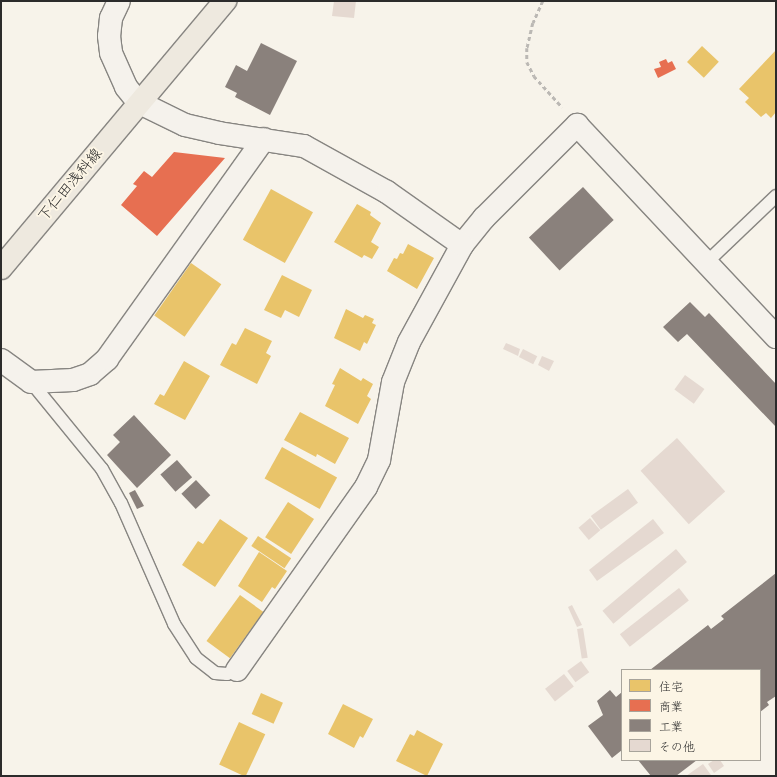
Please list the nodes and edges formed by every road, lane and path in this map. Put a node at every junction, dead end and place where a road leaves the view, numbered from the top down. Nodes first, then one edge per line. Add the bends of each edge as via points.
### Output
1 (120, 1) edge
2 (225, 1) edge
3 (544, 1) edge
4 (138, 102) junction
5 (578, 125) junction
6 (264, 139) junction
7 (776, 196) edge
8 (462, 246) junction
9 (706, 263) junction
10 (1, 268) edge
11 (776, 337) edge
12 (1, 360) edge
13 (31, 382) junction
14 (237, 670) joint

1 - 4 street via 111,18 111,53 126,88
2 - 4 main road, 下仁田浅科線
3 - 5 path via 533,23 527,48 527,62 534,76
4 - 6 street via 185,125
4 - 10 main road, 下仁田浅科線
5 - 8 street via 484,218
5 - 9 street
6 - 8 street via 304,146 340,163 387,192
6 - 13 street via 107,359 90,374 73,380
7 - 9 lane
8 - 14 street via 408,342 393,382 379,460 366,487
9 - 11 street
12 - 13 street
13 - 14 lane via 102,469 121,503 174,624 196,658 214,673 227,674

